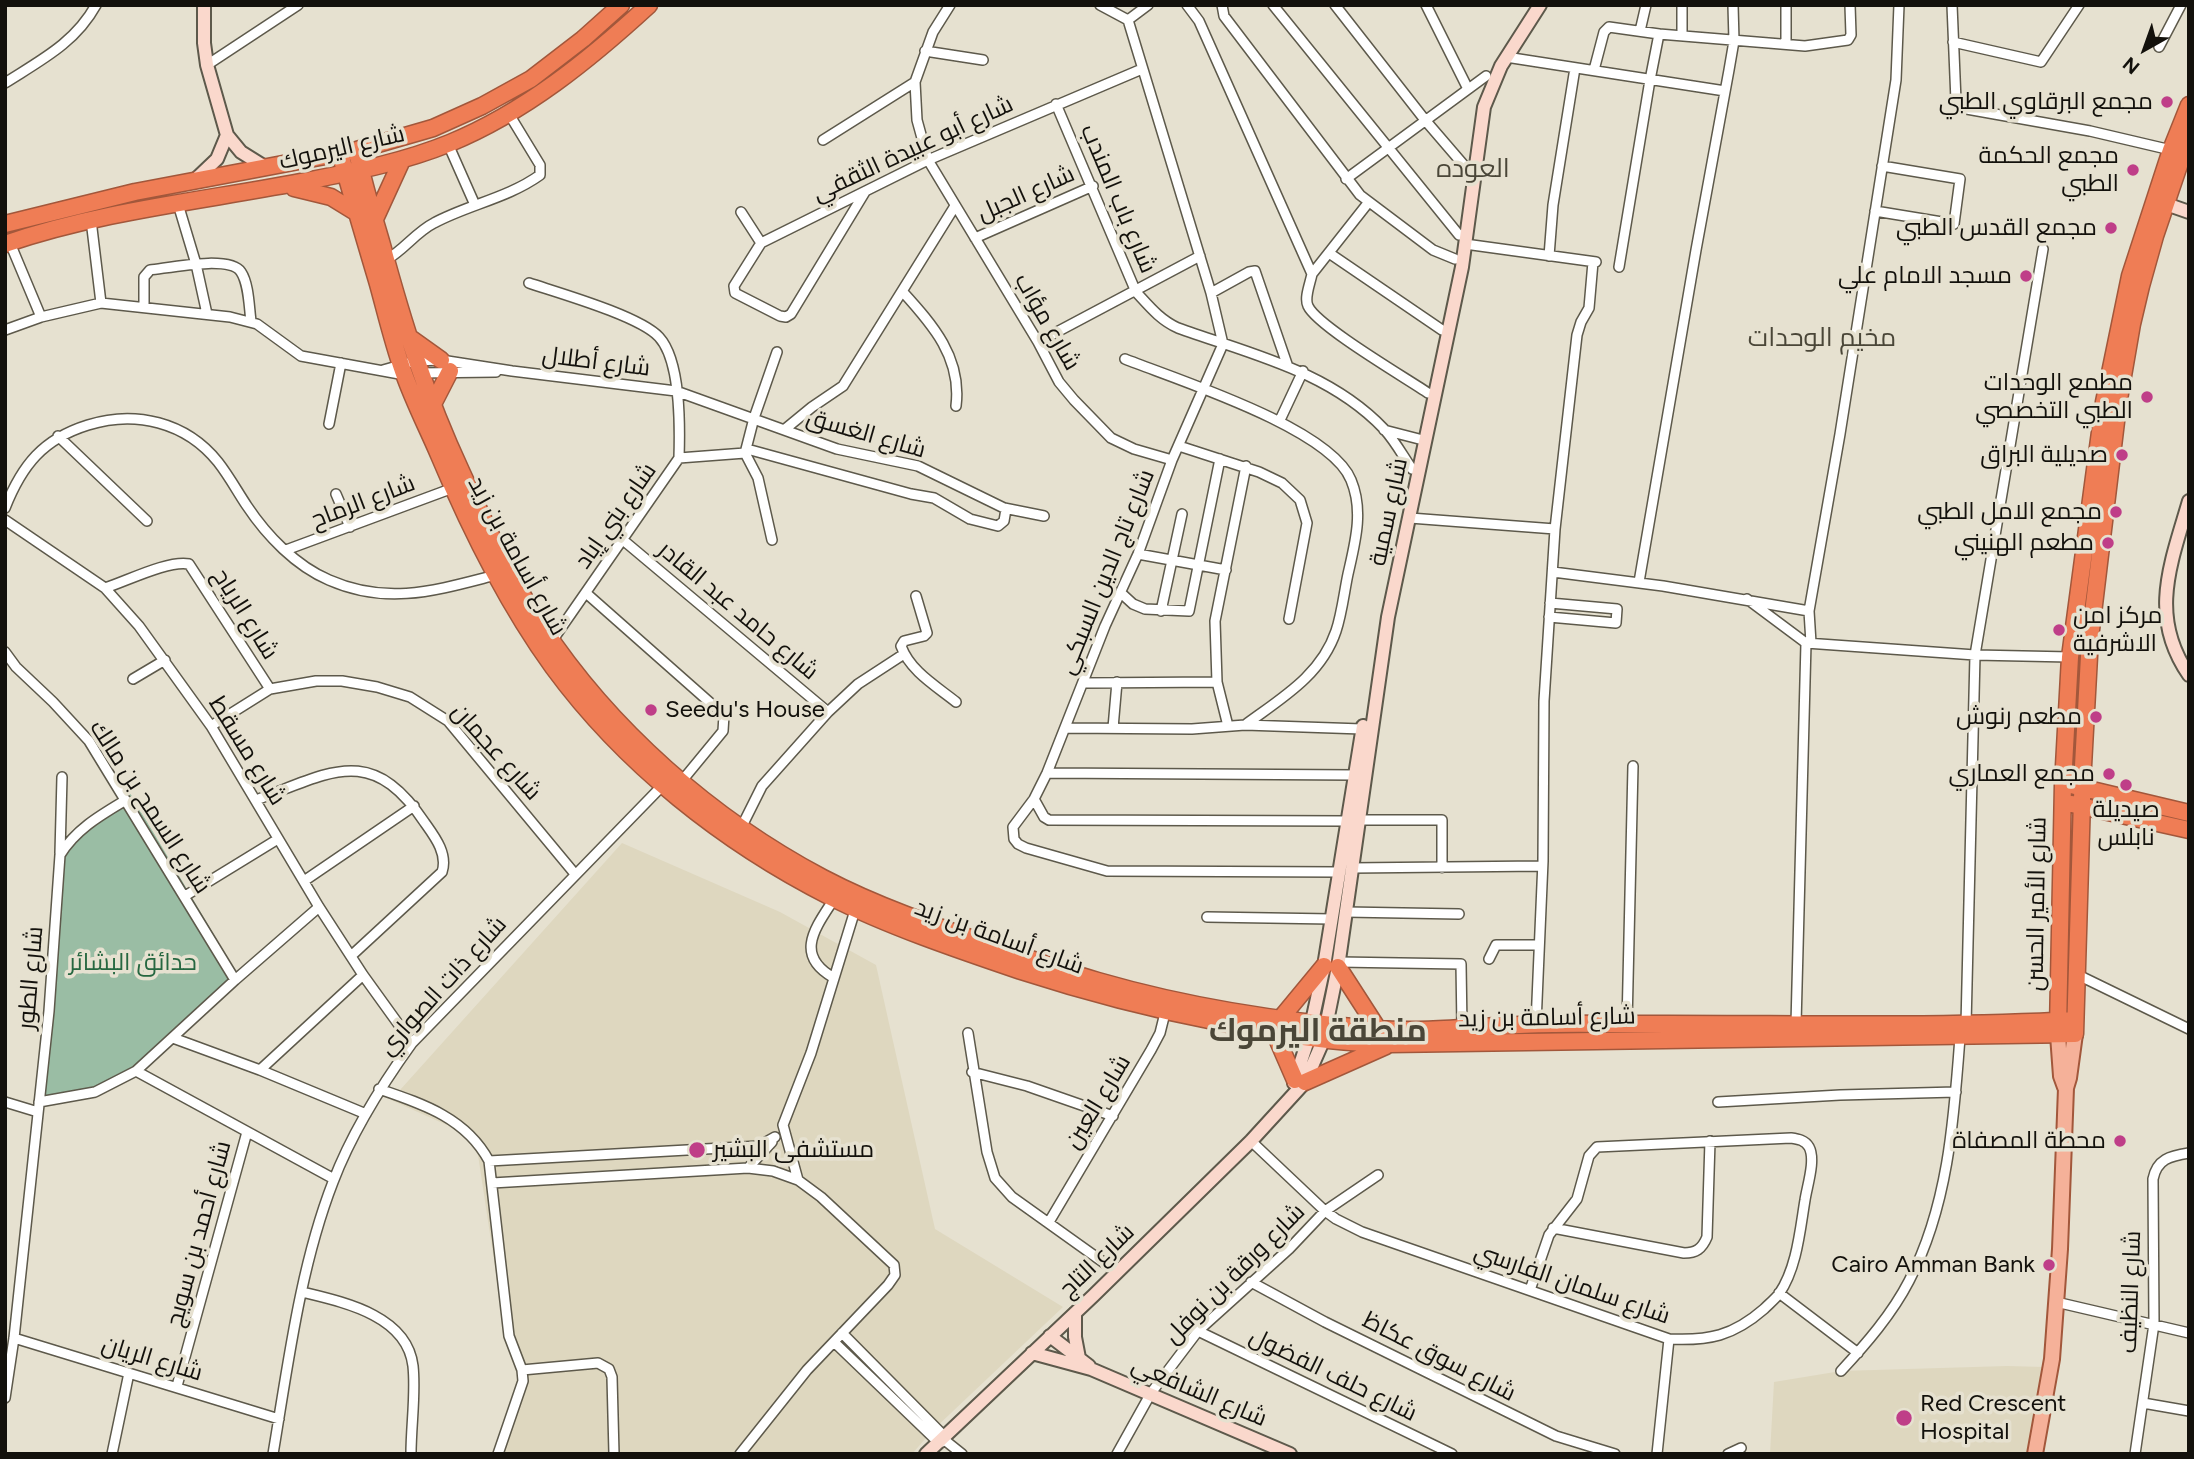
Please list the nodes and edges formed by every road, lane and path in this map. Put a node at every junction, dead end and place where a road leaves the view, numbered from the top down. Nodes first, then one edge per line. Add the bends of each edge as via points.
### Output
1 (96, 5) edge
2 (204, 5) edge
3 (297, 5) edge
4 (621, 5) edge
5 (649, 5) edge
6 (950, 5) edge
7 (1100, 5) edge
8 (1148, 5) edge
9 (1187, 5) edge
10 (1222, 5) edge
11 (1273, 5) edge
12 (1335, 5) edge
13 (1426, 5) edge
14 (1530, 5) edge
15 (1540, 5) edge
16 (1646, 5) edge
17 (1682, 5) edge
18 (1733, 5) edge
19 (1786, 5) edge
20 (1850, 5) edge
21 (1899, 5) edge
22 (1952, 5) edge
23 (2079, 5) edge
24 (2182, 5) edge
25 (1128, 20) junction
26 (1640, 30) junction
27 (1659, 34) junction
28 (1682, 36) junction
29 (1734, 41) junction
30 (1953, 42) junction
31 (1786, 44) junction
32 (2159, 47) dead end
33 (925, 51) junction
34 (1506, 57) junction
35 (983, 60) dead end
36 (207, 65) junction
37 (1576, 68) junction
38 (1142, 69) junction
39 (1594, 70) junction
40 (1486, 76) junction
41 (1650, 80) junction
42 (915, 82) junction
43 (5, 83) edge
44 (1468, 89) junction
45 (1725, 91) junction
46 (1056, 103) junction
47 (2189, 105) edge
48 (509, 114) junction
49 (1425, 120) junction
50 (227, 135) junction
51 (2189, 136) edge
52 (823, 140) dead end
53 (448, 144) junction
54 (1387, 148) junction
55 (357, 150) junction
56 (2171, 150) junction
57 (340, 153) junction
58 (402, 160) junction
59 (928, 160) junction
60 (1882, 166) junction
61 (265, 167) junction
62 (1468, 170) junction
63 (353, 172) junction
64 (1346, 179) junction
65 (193, 182) junction
66 (285, 186) junction
67 (1093, 186) junction
68 (865, 192) junction
69 (1368, 203) junction
70 (178, 204) junction
71 (2166, 204) junction
72 (475, 205) junction
73 (955, 206) junction
74 (1875, 211) junction
75 (741, 212) dead end
76 (2189, 212) edge
77 (357, 213) junction
78 (375, 219) junction
79 (91, 220) junction
80 (5, 224) edge
81 (975, 238) junction
82 (1462, 239) junction
83 (761, 243) junction
84 (8, 244) edge
85 (2043, 249) dead end
86 (1329, 253) junction
87 (1200, 256) junction
88 (1549, 256) junction
89 (1455, 259) junction
90 (386, 260) junction
91 (196, 264) junction
92 (1619, 267) dead end
93 (1312, 274) junction
94 (529, 283) dead end
95 (902, 291) junction
96 (1136, 292) junction
97 (1211, 293) junction
98 (101, 303) junction
99 (144, 306) junction
100 (207, 314) junction
101 (41, 317) junction
102 (251, 321) junction
103 (5, 330) edge
104 (1442, 330) junction
105 (406, 335) junction
106 (1038, 342) junction
107 (1223, 344) junction
108 (777, 352) dead end
109 (1125, 359) dead end
110 (341, 363) junction
111 (1287, 364) junction
112 (446, 365) junction
113 (410, 369) junction
114 (1303, 372) junction
115 (1202, 389) junction
116 (676, 391) junction
117 (1428, 393) junction
118 (432, 406) junction
119 (956, 406) dead end
120 (754, 418) junction
121 (1280, 420) junction
122 (329, 424) dead end
123 (784, 430) junction
124 (1384, 430) junction
125 (58, 436) junction
126 (1419, 439) junction
127 (1179, 446) junction
128 (746, 451) junction
129 (679, 458) junction
130 (1220, 458) junction
131 (1172, 460) junction
132 (1246, 466) junction
133 (1412, 469) junction
134 (453, 488) junction
135 (336, 494) dead end
136 (2189, 501) edge
137 (5, 508) edge
138 (1006, 509) junction
139 (1182, 514) dead end
140 (1044, 516) dead end
141 (1410, 518) junction
142 (5, 520) edge
143 (147, 520) dead end
144 (350, 527) junction
145 (1555, 529) junction
146 (622, 540) junction
147 (772, 540) dead end
148 (286, 550) junction
149 (1138, 554) junction
150 (1172, 560) junction
151 (1199, 565) junction
152 (1226, 570) junction
153 (1553, 572) junction
154 (496, 575) junction
155 (1639, 582) junction
156 (105, 588) junction
157 (586, 593) junction
158 (1121, 593) junction
159 (916, 596) dead end
160 (1748, 599) junction
161 (1550, 604) junction
162 (1161, 611) junction
163 (1809, 611) junction
164 (1549, 617) junction
165 (1289, 619) dead end
166 (2072, 636) junction
167 (2090, 638) junction
168 (552, 641) junction
169 (1808, 643) junction
170 (5, 652) edge
171 (904, 654) junction
172 (1975, 655) junction
173 (2070, 657) junction
174 (165, 660) junction
175 (16, 667) junction
176 (5, 669) edge
177 (2189, 675) edge
178 (133, 678) dead end
179 (1116, 682) junction
180 (1217, 682) junction
181 (1083, 683) junction
182 (270, 690) junction
183 (956, 702) dead end
184 (828, 712) junction
185 (1245, 725) junction
186 (211, 726) junction
187 (1228, 726) junction
188 (1066, 728) junction
189 (1113, 728) junction
190 (1363, 729) junction
191 (1633, 766) dead end
192 (2083, 766) junction
193 (1047, 773) junction
194 (1355, 775) junction
195 (62, 777) dead end
196 (681, 782) junction
197 (2063, 784) junction
198 (663, 785) junction
199 (2083, 788) junction
200 (2106, 794) junction
201 (1034, 799) junction
202 (126, 800) junction
203 (256, 800) junction
204 (2063, 802) junction
205 (414, 806) junction
206 (2081, 806) junction
207 (2104, 811) junction
208 (2189, 813) edge
209 (1353, 821) junction
210 (741, 828) junction
211 (2189, 830) edge
212 (2080, 835) junction
213 (278, 839) junction
214 (60, 855) junction
215 (1542, 866) junction
216 (1442, 868) junction
217 (1346, 870) junction
218 (575, 874) junction
219 (304, 881) junction
220 (185, 896) junction
221 (834, 898) junction
222 (319, 907) junction
223 (856, 907) junction
224 (1346, 912) junction
225 (1459, 914) dead end
226 (1207, 917) dead end
227 (1332, 919) junction
228 (1539, 946) junction
229 (351, 956) junction
230 (1489, 959) dead end
231 (1334, 965) junction
232 (2076, 974) junction
233 (363, 975) junction
234 (834, 978) junction
235 (234, 980) junction
236 (2057, 1002) junction
237 (1167, 1005) junction
238 (1281, 1018) junction
239 (2040, 1022) junction
240 (1319, 1023) junction
241 (1536, 1024) junction
242 (1627, 1024) junction
243 (1796, 1024) junction
244 (2067, 1027) junction
245 (1462, 1028) junction
246 (1378, 1029) junction
247 (2189, 1029) edge
248 (1963, 1031) junction
249 (968, 1033) dead end
250 (1275, 1034) junction
251 (173, 1038) junction
252 (1315, 1040) junction
253 (412, 1043) junction
254 (1390, 1044) junction
255 (260, 1070) junction
256 (136, 1071) junction
257 (972, 1072) junction
258 (1298, 1086) junction
259 (379, 1089) junction
260 (1956, 1092) junction
261 (5, 1102) edge
262 (1718, 1102) dead end
263 (39, 1107) junction
264 (366, 1114) junction
265 (1112, 1116) junction
266 (783, 1125) junction
267 (247, 1132) junction
268 (775, 1137) junction
269 (1251, 1141) junction
270 (1710, 1141) junction
271 (2189, 1153) edge
272 (489, 1161) junction
273 (747, 1168) junction
274 (1378, 1175) dead end
275 (334, 1179) junction
276 (799, 1180) junction
277 (492, 1183) junction
278 (1325, 1211) junction
279 (1049, 1222) junction
280 (1553, 1228) junction
281 (1117, 1272) junction
282 (1251, 1282) junction
283 (1530, 1290) junction
284 (302, 1292) junction
285 (1779, 1293) junction
286 (2056, 1302) junction
287 (1075, 1312) junction
288 (2154, 1324) junction
289 (1198, 1331) junction
290 (842, 1333) junction
291 (2189, 1333) edge
292 (1050, 1336) junction
293 (14, 1338) junction
294 (1669, 1339) junction
295 (834, 1342) junction
296 (1032, 1353) junction
297 (1857, 1353) junction
298 (8, 1357) edge
299 (1079, 1358) junction
300 (1091, 1369) junction
301 (522, 1370) junction
302 (1841, 1371) dead end
303 (129, 1373) junction
304 (177, 1386) junction
305 (1151, 1394) junction
306 (5, 1398) edge
307 (2143, 1403) junction
308 (913, 1411) junction
309 (2189, 1411) edge
310 (279, 1419) junction
311 (943, 1440) junction
312 (1741, 1448) dead end
313 (1118, 1451) edge
314 (113, 1454) edge
315 (273, 1454) edge
316 (411, 1454) edge
317 (498, 1454) edge
318 (614, 1454) edge
319 (740, 1454) edge
320 (926, 1454) edge
321 (962, 1454) edge
322 (1130, 1454) edge
323 (1290, 1454) edge
324 (1452, 1454) edge
325 (1615, 1454) edge
326 (1657, 1454) edge
327 (1728, 1454) edge
328 (2035, 1454) edge
329 (2135, 1454) edge

1 - 43 street via 67,43
2 - 36 street
3 - 36 street
4 - 55 highway, شارع اليرموك via 531,79 482,106 433,128
5 - 48 highway, شارع اليرموك via 559,81
6 - 33 street
7 - 25 street
8 - 25 street
9 - 93 street via 1199,21
10 - 64 street via 1224,16
11 - 54 street
12 - 49 street
13 - 44 street
14 - 40 street, شارع سمية
15 - 34 street, شارع سمية
16 - 26 street
17 - 28 street
18 - 29 street
19 - 31 street
20 - 31 street via 1848,40
21 - 60 street via 1896,80
22 - 30 street
23 - 30 street via 2041,62
24 - 32 street
25 - 38 street
26 - 27 street
26 - 39 street via 1607,28
27 - 28 street
27 - 41 street
28 - 29 street
29 - 31 street
29 - 45 street
30 - 56 street via 1956,101 1965,109
33 - 35 street
33 - 42 street
34 - 37 street
34 - 82 street, شارع سمية via 1485,107
36 - 50 street
37 - 39 street
37 - 88 street
38 - 46 street, شارع أبو عبيدة الثقفي
38 - 87 street
39 - 41 street
40 - 44 street
40 - 62 street, شارع سمية
41 - 45 street
41 - 92 street
42 - 52 street
42 - 59 street, شارع مؤاب via 917,120
44 - 49 street
45 - 155 street
46 - 59 street, شارع أبو عبيدة الثقفي
46 - 67 street, شارع باب المندب
47 - 56 highway, شارع الأمير الحسن
48 - 53 highway, شارع اليرموك
48 - 72 street via 541,174
49 - 54 street
49 - 62 street
50 - 61 street via 241,152
50 - 65 street via 217,159
51 - 71 highway, شارع الأمير الحسن
53 - 58 highway, شارع اليرموك
53 - 72 street
54 - 64 street
54 - 82 street
55 - 57 highway, شارع اليرموك
55 - 63 highway, شارع أسامة بن زيد
56 - 166 highway, شارع الأمير الحسن via 2130,276 2116,340
57 - 61 highway, شارع اليرموك
57 - 63 highway, شارع أسامة بن زيد
58 - 63 highway, شارع اليرموك
58 - 78 highway
59 - 68 street, شارع أبو عبيدة الثقفي
59 - 73 street, شارع مؤاب
60 - 74 street
60 - 74 street via 1960,179 1954,224
61 - 65 highway, شارع اليرموك
62 - 82 street, شارع سمية
63 - 66 highway, شارع اليرموك
63 - 77 highway, شارع أسامة بن زيد
63 - 78 highway, شارع أسامة بن زيد
64 - 69 street
65 - 80 highway, شارع اليرموك
66 - 70 highway, شارع اليرموك
66 - 77 highway via 331,197
67 - 81 street, شارع الجبل
67 - 96 street, شارع باب المندب
68 - 83 street, شارع أبو عبيدة الثقفي
68 - 83 street via 786,317 735,293 734,286
69 - 86 street
69 - 89 street via 1433,250
70 - 79 highway, شارع اليرموك
70 - 91 street
71 - 76 street
71 - 167 highway, شارع الأمير الحسن via 2132,324
72 - 90 street via 427,226
73 - 81 street, شارع مؤاب
73 - 95 street
74 - 163 street
75 - 83 street
77 - 113 highway, شارع أسامة بن زيد
78 - 90 highway, شارع أسامة بن زيد
79 - 84 highway, شارع اليرموك
79 - 98 street
81 - 106 street, شارع مؤاب
82 - 88 street
82 - 89 street, شارع سمية
82 - 141 street, شارع سمية via 1441,375
84 - 101 street
85 - 172 street
86 - 93 street
86 - 104 street
87 - 96 street
87 - 97 street
88 - 145 street via 1596,262 1589,308 1577,335
89 - 104 street, شارع سمية
90 - 105 highway, شارع أسامة بن زيد
91 - 99 street via 147,272
91 - 100 street
91 - 102 street via 228,264 239,269
93 - 117 street via 1307,303 1318,318
94 - 116 street, شارع بني إياد via 652,331 670,357
95 - 119 street via 951,356
95 - 123 street via 843,386
96 - 106 street
96 - 107 street, شارع باب المندب via 1170,324
97 - 107 street
97 - 111 street via 1255,271
98 - 99 street
98 - 101 street
99 - 100 street
100 - 102 street
101 - 103 street
102 - 110 street via 295,354
104 - 117 street, شارع سمية
105 - 112 highway
105 - 113 highway, شارع أسامة بن زيد
106 - 131 street, شارع مؤاب via 1059,382 1100,430 1134,449
107 - 111 street, شارع باب المندب
107 - 115 street, شارع تاج الدين السبكي
108 - 120 street
109 - 115 street
110 - 113 street, شارع أطلال
110 - 122 street
111 - 114 street, شارع باب المندب
112 - 113 street, شارع أطلال
112 - 116 street, شارع أطلال
112 - 118 highway
113 - 118 highway, شارع أسامة بن زيد
113 - 134 highway, شارع أسامة بن زيد
114 - 121 street
114 - 124 street, شارع باب المندب
115 - 121 street
115 - 127 street, شارع تاج الدين السبكي
116 - 120 street, شارع الغسق
116 - 129 street, شارع بني إياد
117 - 126 street, شارع سمية
118 - 168 highway, شارع أسامة بن زيد via 492,537
120 - 123 street, شارع الغسق
120 - 128 street
121 - 185 street via 1344,467 1357,497 1358,527 1336,632 1326,652 1299,685
123 - 138 street, شارع الغسق via 837,449 918,466
124 - 126 street
124 - 133 street
125 - 137 street via 25,468
125 - 143 street
125 - 148 street via 119,418 164,423 189,436 216,459 259,522
126 - 133 street, شارع سمية
127 - 130 street
127 - 131 street, شارع تاج الدين السبكي
128 - 129 street
128 - 138 street via 934,498 970,519 993,525 1002,524
128 - 147 street via 758,478
129 - 146 street, شارع بني إياد
130 - 132 street
130 - 151 street
131 - 149 street, شارع تاج الدين السبكي
132 - 152 street
132 - 165 street via 1294,492 1307,516
133 - 190 street, شارع سمية via 1384,597
134 - 144 street, شارع الرماح
134 - 154 highway, شارع أسامة بن زيد
135 - 144 street
136 - 177 street via 2169,570 2165,606 2170,637
138 - 140 street, شارع الغسق
139 - 150 street
141 - 145 street
141 - 209 street, شارع سمية
142 - 156 street, شارع مسقط
144 - 148 street, شارع الرماح
145 - 153 street
146 - 157 street, شارع بني إياد
146 - 184 street, شارع حامد عبد القادر
148 - 154 street via 327,579 383,595 418,594
149 - 150 street
149 - 158 street, شارع تاج الدين السبكي
150 - 151 street
150 - 162 street
151 - 152 street
151 - 162 street via 1189,611
152 - 180 street via 1215,621
153 - 155 street
153 - 161 street
154 - 198 highway, شارع أسامة بن زيد via 554,668 586,708
155 - 160 street
156 - 174 street, شارع مسقط
156 - 182 street, شارع الرياح via 189,564
157 - 168 street, شارع بني إياد
157 - 196 street via 724,715 723,731
158 - 162 street via 1139,607
158 - 181 street, شارع تاج الدين السبكي
159 - 171 street via 927,633 904,641
160 - 163 street
160 - 169 street
161 - 164 street
161 - 164 street via 1617,609 1616,623
163 - 169 street
164 - 215 street
166 - 167 highway
166 - 173 highway, شارع الأمير الحسن
167 - 192 highway, شارع الأمير الحسن
168 - 196 highway, شارع أسامة بن زيد via 620,722
169 - 172 street
169 - 243 street
170 - 175 street, شارع السمح بن مالك
171 - 183 street via 917,671
171 - 184 street via 858,684
172 - 173 street
172 - 248 street
173 - 197 highway, شارع الأمير الحسن
174 - 178 street
174 - 186 street, شارع مسقط
175 - 176 street
175 - 202 street, شارع السمح بن مالك via 89,741
179 - 180 street
179 - 181 street
179 - 189 street
180 - 187 street
181 - 188 street, شارع تاج الدين السبكي
182 - 186 street, شارع عجمان
182 - 218 street, شارع عجمان via 342,681 410,697 430,708 465,740
184 - 210 street via 762,786
185 - 187 street
185 - 190 street
186 - 203 street, شارع مسقط
187 - 189 street
188 - 189 street
188 - 193 street, شارع تاج الدين السبكي
190 - 194 street, شارع سمية
191 - 242 street
192 - 199 highway, شارع الأمير الحسن
192 - 200 highway
193 - 194 street
193 - 201 street, شارع تاج الدين السبكي
194 - 209 street, شارع سمية
195 - 214 street, شارع الطور
196 - 210 highway, شارع أسامة بن زيد
197 - 199 highway
197 - 204 highway, شارع الأمير الحسن
198 - 218 street, شارع ذات الصواري
198 - 221 highway, شارع أسامة بن زيد via 744,846
199 - 200 highway
199 - 206 highway, شارع الأمير الحسن
200 - 208 highway
201 - 209 street via 1049,820
201 - 217 street, شارع تاج الدين السبكي via 1013,827 1018,844 1103,871
202 - 214 street via 75,835
202 - 220 street, شارع السمح بن مالك
203 - 205 street via 346,769 379,777
203 - 213 street, شارع مسقط
204 - 206 highway
204 - 236 highway, شارع الأمير الحسن
205 - 219 street
205 - 229 street via 443,855 442,872
206 - 207 highway
206 - 212 highway, شارع الأمير الحسن
207 - 211 highway
207 - 212 highway via 2092,818
209 - 216 street via 1442,820
209 - 217 street, شارع سمية
210 - 237 highway, شارع أسامة بن زيد via 872,901
212 - 232 highway, شارع الأمير الحسن
213 - 219 street, شارع مسقط
213 - 220 street
214 - 263 street, شارع الطور
215 - 216 street
215 - 228 street
216 - 217 street
217 - 224 street, شارع سمية
217 - 227 street, شارع سمية
218 - 253 street, شارع ذات الصواري
219 - 222 street, شارع مسقط
220 - 235 street, شارع السمح بن مالك
221 - 223 highway, شارع أسامة بن زيد
221 - 234 street via 810,948 817,963
222 - 229 street, شارع مسقط
222 - 235 street
223 - 234 street
223 - 237 highway, شارع أسامة بن زيد via 1087,992
224 - 225 street
224 - 231 street, شارع سمية
226 - 227 street
227 - 231 street, شارع سمية
228 - 230 street via 1496,946
228 - 241 street
229 - 233 street, شارع مسقط
231 - 238 highway
231 - 240 street, شارع سمية
231 - 245 street via 1461,964
231 - 246 highway
232 - 244 highway, شارع الأمير الحسن
232 - 247 street
233 - 253 street, شارع مسقط
233 - 255 street
234 - 266 street
235 - 251 street
236 - 239 highway via 2054,1013
236 - 244 highway, شارع الأمير الحسن
237 - 238 highway, شارع أسامة بن زيد
237 - 250 highway, شارع أسامة بن زيد
237 - 265 street, شارع العين via 1151,1050
238 - 240 highway, شارع أسامة بن زيد
239 - 244 highway, شارع أسامة بن زيد
239 - 248 highway, شارع أسامة بن زيد
240 - 246 highway, شارع أسامة بن زيد
240 - 252 street, شارع سمية
241 - 242 highway, شارع أسامة بن زيد
241 - 245 highway, شارع أسامة بن زيد
242 - 243 highway, شارع أسامة بن زيد
243 - 248 highway, شارع أسامة بن زيد
244 - 248 highway, شارع أسامة بن زيد
244 - 286 main road, شارع الأمير الحسن via 2060,1076 2066,1088 2065,1148
245 - 246 highway, شارع أسامة بن زيد
248 - 254 highway, شارع أسامة بن زيد
248 - 260 street
249 - 257 street
250 - 252 highway, شارع أسامة بن زيد
250 - 258 highway
251 - 255 street
251 - 256 street
252 - 254 highway, شارع أسامة بن زيد
252 - 258 street, شارع التاج
253 - 259 street, شارع ذات الصواري
254 - 258 highway
255 - 264 street
256 - 263 street via 95,1091
256 - 267 street
257 - 265 street
257 - 279 street via 995,1178 1012,1197
258 - 269 street, شارع التاج
259 - 264 street, شارع ذات الصواري
259 - 272 street via 450,1117 477,1140
260 - 262 street
260 - 297 street via 1941,1194 1923,1253 1893,1307
261 - 263 street
263 - 293 street, شارع الطور
264 - 275 street, شارع ذات الصواري
265 - 279 street, شارع العين
266 - 268 street
266 - 276 street
267 - 275 street
267 - 304 street, شارع أحمد بن سويج
268 - 272 street via 759,1146
268 - 273 street
269 - 278 street, شارع سلمان الفارسي
269 - 281 street, شارع التاج
270 - 280 street, شارع سلمان الفارسي via 1597,1147 1589,1156 1577,1199
270 - 280 street via 1707,1237 1694,1253
270 - 285 street, شارع سلمان الفارسي via 1791,1138 1805,1142 1811,1151 1801,1225
271 - 288 street, شارع النظيف via 2162,1160 2155,1169
272 - 277 street
273 - 276 street
273 - 277 street
274 - 278 street, شارع ورقة بن نوفل
275 - 284 street, شارع ذات الصواري
276 - 290 street via 894,1265 895,1275 888,1285
277 - 301 street via 509,1336
278 - 282 street, شارع ورقة بن نوفل
278 - 283 street, شارع سلمان الفارسي via 1362,1232
279 - 281 street
280 - 283 street
281 - 287 street, شارع التاج
282 - 289 street, شارع ورقة بن نوفل
282 - 325 street, شارع سوق عكاظ via 1545,1430
283 - 294 street, شارع سلمان الفارسي
284 - 310 street, شارع ذات الصواري
284 - 316 street via 359,1308 402,1338 413,1365
285 - 294 street, شارع سلمان الفارسي via 1730,1332 1692,1340
285 - 297 street
286 - 288 street
286 - 328 main road, شارع الأمير الحسن via 2052,1359
287 - 292 street, شارع التاج
287 - 299 street
288 - 291 street
288 - 307 street, شارع النظيف
289 - 305 street, شارع ورقة بن نوفل
289 - 324 street, شارع حلف الفضول
290 - 295 street
290 - 308 street
292 - 296 street, شارع التاج
292 - 299 street, شارع الشافعي
293 - 298 street, شارع الطور
293 - 303 street, شارع الريان
294 - 326 street
295 - 308 street
295 - 319 street
296 - 300 street, شارع الشافعي
296 - 311 street, شارع التاج
297 - 302 street
298 - 306 street, شارع الطور
299 - 300 street, شارع الشافعي
300 - 305 street, شارع الشافعي
301 - 317 street via 523,1381
301 - 318 street via 598,1363 609,1369
303 - 304 street, شارع الريان
303 - 314 street
304 - 310 street, شارع الريان
305 - 313 street, شارع ورقة بن نوفل
305 - 323 street, شارع الشافعي
307 - 309 street
307 - 329 street, شارع النظيف
308 - 311 street
310 - 315 street, شارع ذات الصواري
311 - 320 street, شارع التاج
311 - 321 street
312 - 327 street
313 - 322 street

